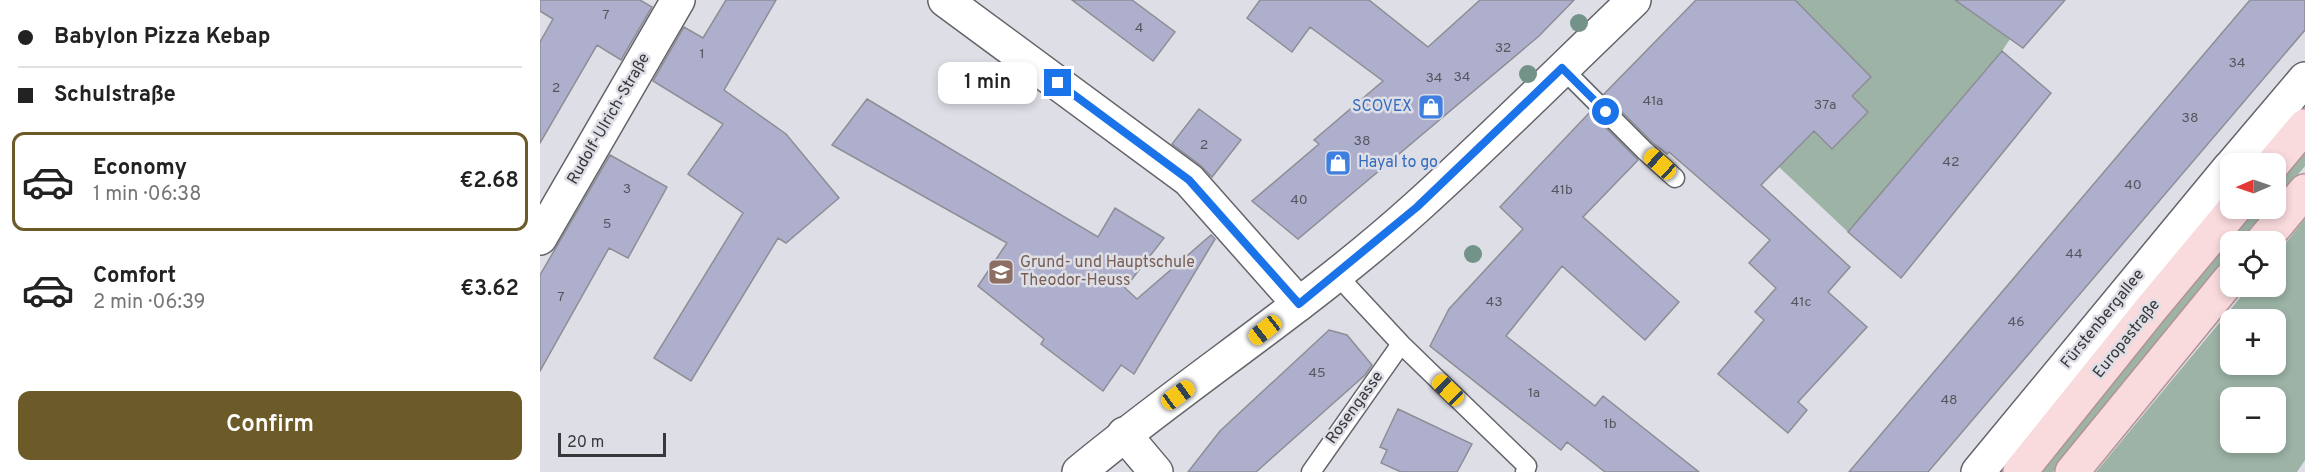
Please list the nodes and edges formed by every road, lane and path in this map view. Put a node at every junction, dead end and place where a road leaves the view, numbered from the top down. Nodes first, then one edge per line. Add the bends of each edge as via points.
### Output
1 (678, 0) edge
2 (945, 0) edge
3 (1634, 0) edge
4 (1562, 68) junction
5 (2305, 79) edge
6 (2305, 126) edge
7 (2243, 153) edge
8 (2282, 153) edge
9 (1675, 178) dead end
10 (2220, 179) edge
11 (2305, 191) edge
12 (2226, 219) edge
13 (2271, 231) edge
14 (540, 238) edge
15 (1335, 273) junction
16 (2220, 291) edge
17 (1299, 304) junction
18 (1401, 344) junction
19 (1124, 434) junction
20 (1079, 472) edge
21 (1156, 472) edge
22 (1311, 472) edge
23 (1525, 472) edge
24 (1978, 472) edge
25 (2020, 472) edge
26 (2072, 472) edge

1 - 14 street, Rudolf-Ulrich-Straße
2 - 17 street via 1189,180
3 - 4 street
4 - 9 lane
4 - 15 street via 1417,207
5 - 7 street
6 - 8 main road
10 - 24 street, Fürstenbergallee
11 - 13 main road
12 - 25 main road, Europastraße
15 - 17 street
15 - 18 lane
16 - 26 main road
17 - 19 street
18 - 22 lane, Rosengasse
18 - 23 lane via 1527,466
19 - 20 street
19 - 21 street

